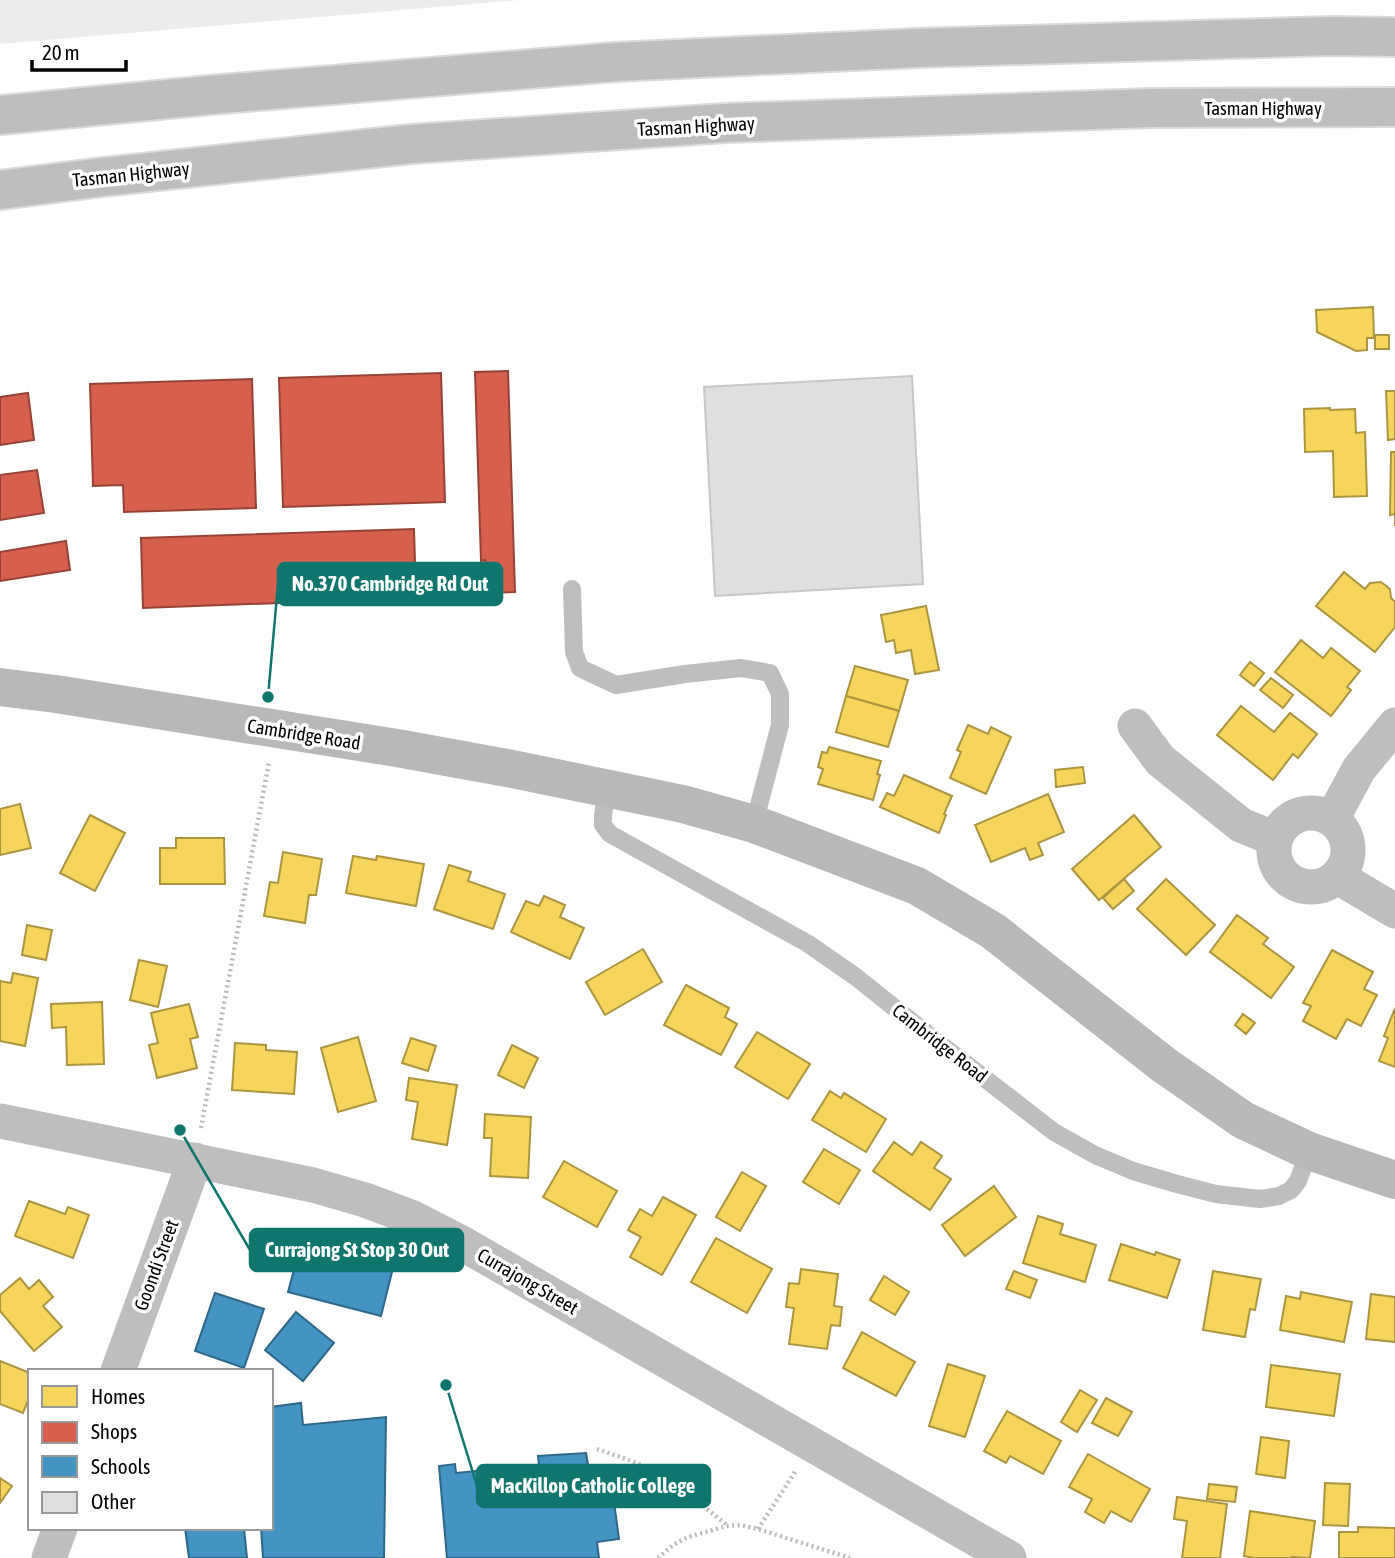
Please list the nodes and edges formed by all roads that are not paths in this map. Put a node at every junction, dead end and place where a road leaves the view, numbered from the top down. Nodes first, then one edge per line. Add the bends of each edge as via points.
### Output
1 (1395, 37) edge
2 (1395, 107) edge
3 (0, 115) edge
4 (0, 190) edge
5 (572, 589) dead end
6 (0, 687) edge
7 (1395, 725) edge
8 (1135, 726) dead end
9 (607, 789) junction
10 (1332, 818) junction
11 (754, 824) junction
12 (1275, 839) junction
13 (1338, 877) junction
14 (1395, 911) edge
15 (0, 1121) edge
16 (1309, 1151) junction
17 (195, 1160) junction
18 (1395, 1180) edge
19 (119, 1369) edge
20 (59, 1530) edge
21 (49, 1558) edge
22 (1009, 1558) edge

1 - 3 highway via 945,47 615,62
2 - 4 highway, Tasman Highway via 1150,108 725,123 411,144
5 - 11 lane via 580,668 616,685 741,668 770,673 780,694 780,725
6 - 9 main road, Cambridge Road via 411,751
7 - 10 street via 1359,769
8 - 12 street via 1160,760 1241,825
9 - 11 main road, Cambridge Road
9 - 16 lane, Cambridge Road via 603,825 610,834 807,943 1054,1132 1095,1156 1190,1187 1260,1199 1291,1190
10 - 12 street via 1298,815
10 - 13 street via 1349,846 1345,868
11 - 16 main road, Cambridge Road via 917,886 993,931 1164,1065 1243,1120
12 - 13 street via 1276,863 1292,882 1316,887
13 - 14 street
15 - 17 street, Currajong Street
16 - 18 main road, Cambridge Road
17 - 19 street, Goondi Street
17 - 22 street, Currajong Street via 365,1200 458,1241
20 - 21 street

